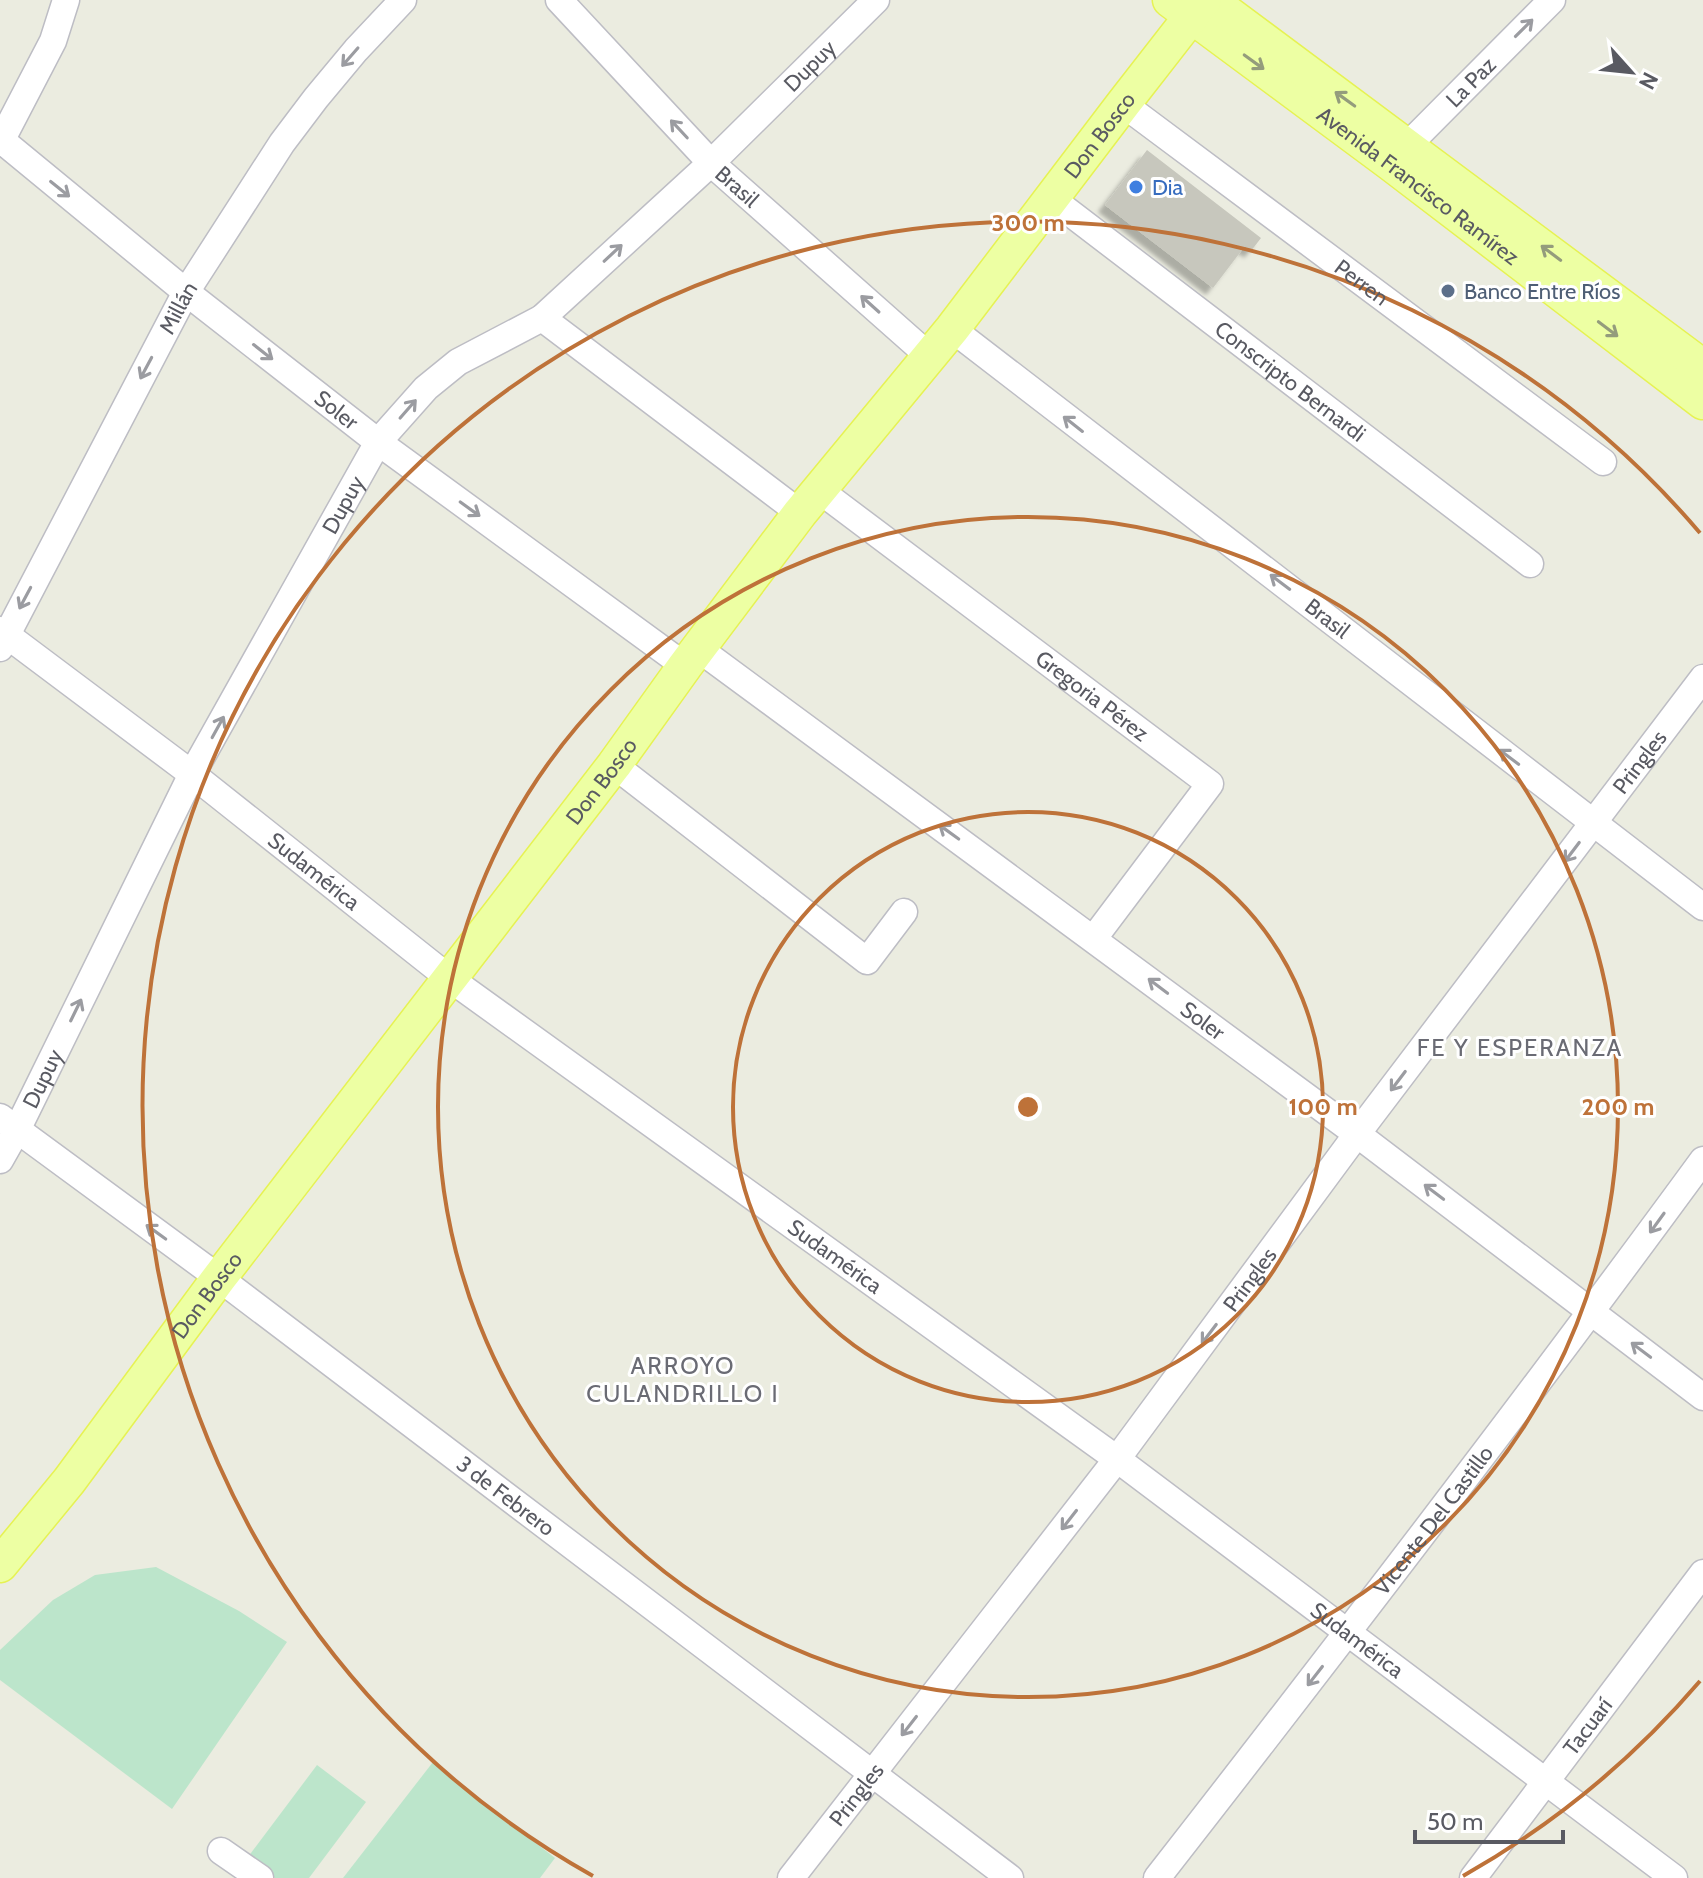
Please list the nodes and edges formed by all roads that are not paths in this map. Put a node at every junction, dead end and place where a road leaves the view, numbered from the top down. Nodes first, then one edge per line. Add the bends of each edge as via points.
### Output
1 (66, 0) edge
2 (403, 0) edge
3 (559, 0) edge
4 (876, 0) edge
5 (1552, 0) edge
6 (1194, 4) edge
7 (1123, 104) junction
8 (0, 141) edge
9 (1399, 154) junction
10 (711, 163) junction
11 (1052, 199) junction
12 (186, 292) junction
13 (542, 318) junction
14 (952, 329) junction
15 (929, 356) junction
16 (1703, 367) edge
17 (1703, 402) edge
18 (378, 442) junction
19 (1603, 462) dead end
20 (810, 502) junction
21 (1530, 564) dead end
22 (2, 637) edge
23 (692, 658) junction
24 (1703, 678) edge
25 (614, 765) junction
26 (192, 774) junction
27 (1594, 822) junction
28 (1703, 907) edge
29 (904, 912) dead end
30 (1094, 938) junction
31 (449, 978) junction
32 (8, 1123) edge
33 (1357, 1134) junction
34 (0, 1160) edge
35 (1703, 1160) edge
36 (219, 1278) junction
37 (1591, 1312) junction
38 (1703, 1397) edge
39 (1117, 1459) junction
40 (1, 1561) edge
41 (1703, 1573) edge
42 (1348, 1633) junction
43 (872, 1773) junction
44 (1546, 1781) junction
45 (221, 1851) dead end
46 (260, 1878) edge
47 (791, 1878) edge
48 (1010, 1878) edge
49 (1157, 1878) edge
50 (1473, 1878) edge
51 (1674, 1878) edge

1 - 8 street via 53,41
2 -> 12 street, Millán via 290,132
10 -> 3 street, Brasil
4 - 10 street, Dupuy
9 -> 5 street, La Paz
6 - 7 main road, Don Bosco
6 - 9 main road, Avenida Francisco Ramírez
7 - 11 main road, Don Bosco
7 - 19 street, Perren
8 -> 12 street, Soler
16 -> 9 main road, Avenida Francisco Ramírez
9 -> 17 main road, Avenida Francisco Ramírez
13 -> 10 street, Dupuy
15 -> 10 street, Brasil
11 - 14 main road, Don Bosco
11 - 21 street, Conscripto Bernardi
12 -> 18 street, Soler
12 -> 22 street, Millán
18 -> 13 street, Dupuy via 426,388 458,362
13 - 20 street
14 - 15 main road, Don Bosco
27 -> 14 street, Brasil
15 - 20 main road, Don Bosco
18 -> 23 street, Soler
26 -> 18 street, Dupuy
20 - 23 main road, Don Bosco
20 - 30 street, Gregoria Pérez via 1210,784
22 - 26 street, Sudamérica
23 - 25 main road, Don Bosco
30 -> 23 street, Soler
24 - 27 street, Pringles
25 - 29 street via 867,961
25 - 31 main road, Don Bosco
26 - 31 street, Sudamérica
32 -> 26 street, Dupuy
27 - 28 street, Brasil
27 -> 33 street, Pringles
33 -> 30 street, Soler
31 - 36 main road, Don Bosco
31 - 39 street, Sudamérica
32 - 34 street, Dupuy
36 -> 32 street, 3 de Febrero
37 -> 33 street, Soler
33 -> 39 street, Pringles
35 -> 37 street, Vicente Del Castillo
36 - 40 main road, Don Bosco via 69,1481
36 - 43 street, 3 de Febrero
38 -> 37 street, Soler
37 - 42 street, Vicente Del Castillo
39 - 42 street, Sudamérica
39 -> 43 street, Pringles
41 - 44 street, Tacuarí
42 - 44 street, Sudamérica
42 -> 49 street, Vicente Del Castillo
43 - 47 street, Pringles
43 - 48 street, 3 de Febrero
44 - 50 street, Tacuarí
44 - 51 street, Sudamérica
45 - 46 street

